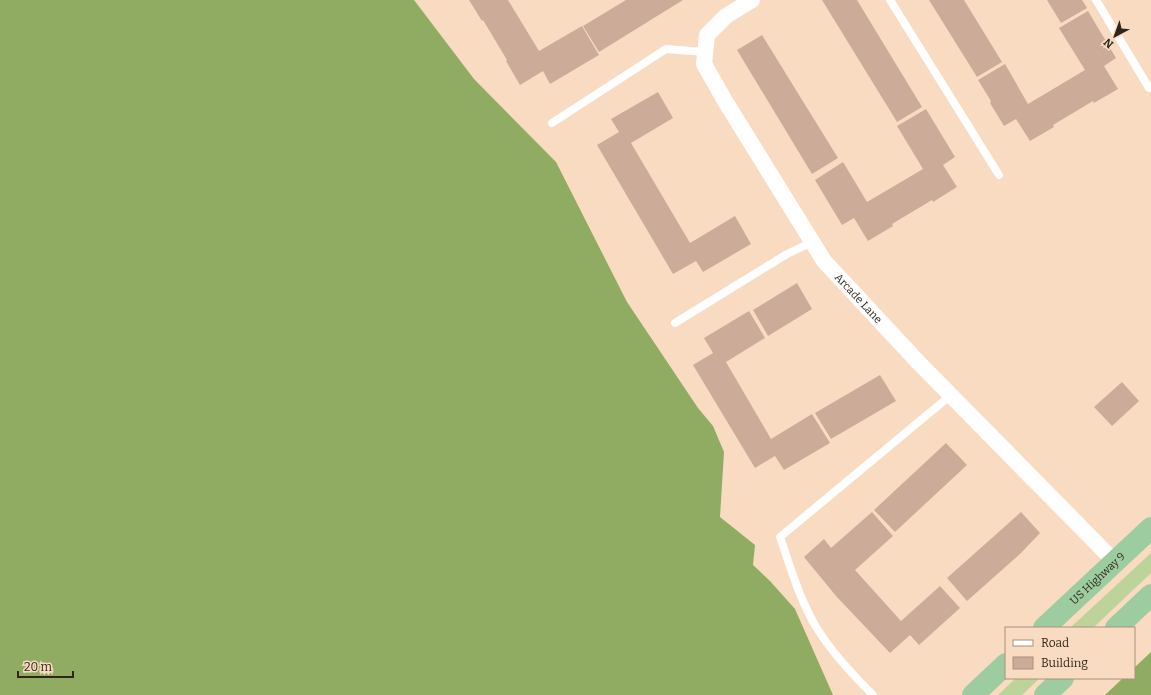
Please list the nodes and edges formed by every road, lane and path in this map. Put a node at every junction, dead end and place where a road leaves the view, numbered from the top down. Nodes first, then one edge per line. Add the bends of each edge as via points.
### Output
1 (752, 0) edge
2 (890, 0) edge
3 (1096, 0) edge
4 (705, 52) junction
5 (1151, 87) edge
6 (552, 123) dead end
7 (1000, 175) dead end
8 (812, 242) junction
9 (675, 323) dead end
10 (951, 395) junction
11 (1151, 528) edge
12 (1115, 562) junction
13 (1151, 595) edge
14 (1045, 627) edge
15 (1117, 627) edge
16 (1005, 665) edge
17 (1062, 679) edge
18 (873, 695) edge
19 (973, 695) edge
20 (1045, 695) edge

1 - 4 street, Arcade Lane via 726,16 707,35
2 - 7 lane
3 - 5 lane via 1149,88
4 - 6 lane via 666,49
4 - 8 street, Arcade Lane via 704,64
8 - 9 lane via 787,254
8 - 10 street, Arcade Lane via 824,261
10 - 12 street, Arcade Lane
10 - 18 lane via 780,537 799,594 818,630 844,666
11 - 12 highway, US Highway 9
12 - 14 highway, US Highway 9
13 - 15 highway
16 - 19 highway
17 - 20 highway

